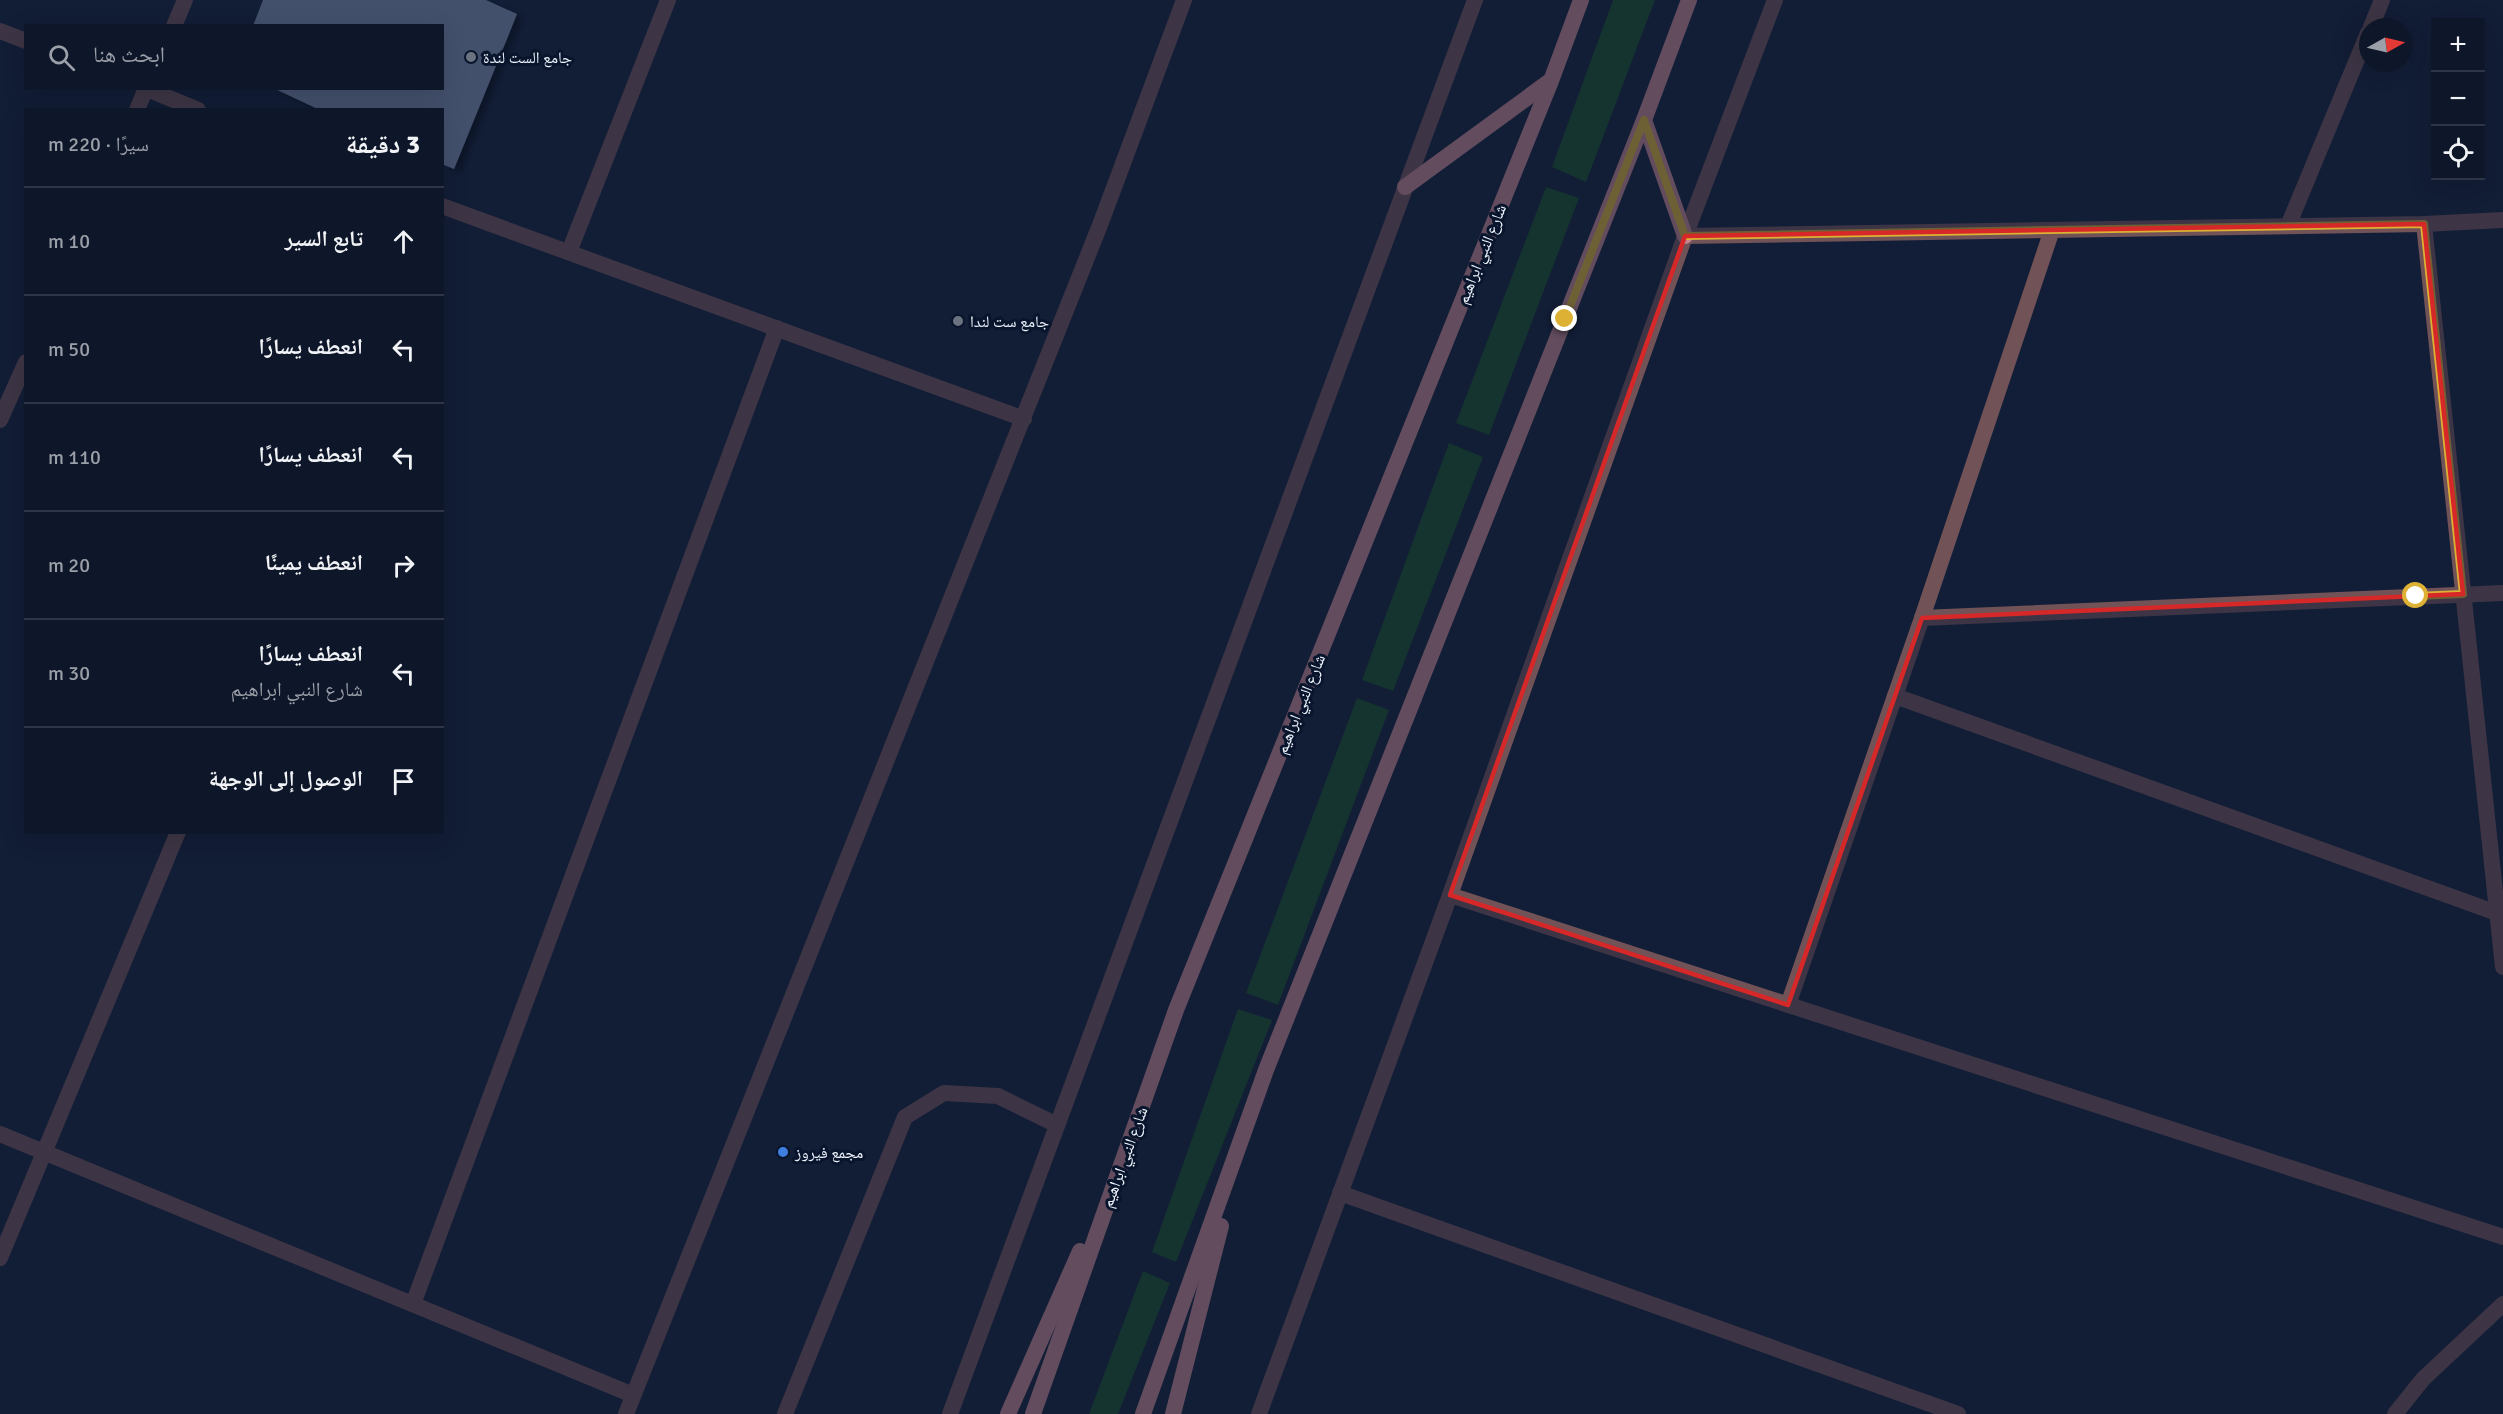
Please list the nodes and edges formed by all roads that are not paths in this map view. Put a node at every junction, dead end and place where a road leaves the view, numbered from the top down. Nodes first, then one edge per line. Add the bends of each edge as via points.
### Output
1 (185, 0) edge
2 (668, 0) edge
3 (1184, 0) edge
4 (1475, 0) edge
5 (1581, 0) edge
6 (1689, 0) edge
7 (1776, 0) edge
8 (2382, 0) edge
9 (2375, 18) edge
10 (175, 24) edge
11 (0, 31) edge
12 (24, 40) edge
13 (2359, 55) edge
14 (1551, 81) junction
15 (146, 90) edge
16 (148, 90) edge
17 (138, 108) edge
18 (193, 108) edge
19 (1644, 120) junction
20 (1405, 187) junction
21 (444, 207) edge
22 (2503, 220) edge
23 (2424, 224) junction
24 (2288, 226) junction
25 (2052, 230) junction
26 (1685, 236) junction
27 (569, 252) junction
28 (777, 328) junction
29 (24, 366) edge
30 (1024, 419) junction
31 (0, 420) edge
32 (2503, 593) edge
33 (2463, 594) junction
34 (1922, 618) junction
35 (1895, 696) junction
36 (177, 834) edge
37 (1450, 895) junction
38 (2497, 913) junction
39 (2503, 967) edge
40 (1788, 1005) junction
41 (1176, 1010) junction
42 (1266, 1070) junction
43 (1057, 1125) junction
44 (0, 1134) edge
45 (44, 1152) junction
46 (1340, 1193) junction
47 (2503, 1237) edge
48 (0, 1258) edge
49 (413, 1304) junction
50 (2503, 1304) edge
51 (633, 1395) junction
52 (626, 1414) edge
53 (785, 1414) edge
54 (950, 1414) edge
55 (1008, 1414) edge
56 (1033, 1414) edge
57 (1143, 1414) edge
58 (1173, 1414) edge
59 (1259, 1414) edge
60 (1958, 1414) edge
61 (2395, 1414) edge

1 - 10 street
2 - 27 street
3 - 30 street
4 - 20 street
5 - 14 main road, شارع النبي ابراهيم
6 - 19 main road
7 - 26 street
8 - 9 street
11 - 12 street
13 - 24 street
14 - 20 main road
14 - 41 main road, شارع النبي ابراهيم
15 - 17 street
16 - 18 street
19 - 26 main road
19 - 42 main road
20 - 43 street
21 - 27 street
22 - 23 street
23 - 24 street
23 - 33 street
24 - 25 street
25 - 26 street
25 - 34 street
26 - 37 street
27 - 28 street
28 - 30 street
28 - 49 street
29 - 31 street
30 - 51 street
32 - 33 street
33 - 34 street
33 - 38 street
34 - 35 street
35 - 38 street
35 - 40 street
36 - 45 street
37 - 40 street
37 - 46 street
38 - 39 street
40 - 47 street
41 - 55 main road via 1083,1246
41 - 56 main road, شارع النبي ابراهيم
42 - 57 main road
42 - 58 main road via 1216,1243
43 - 53 street via 998,1096 944,1093 905,1117
43 - 54 street
44 - 45 street
45 - 48 street
45 - 49 street
46 - 59 street
46 - 60 street
49 - 51 street
50 - 61 street via 2423,1379
51 - 52 street

